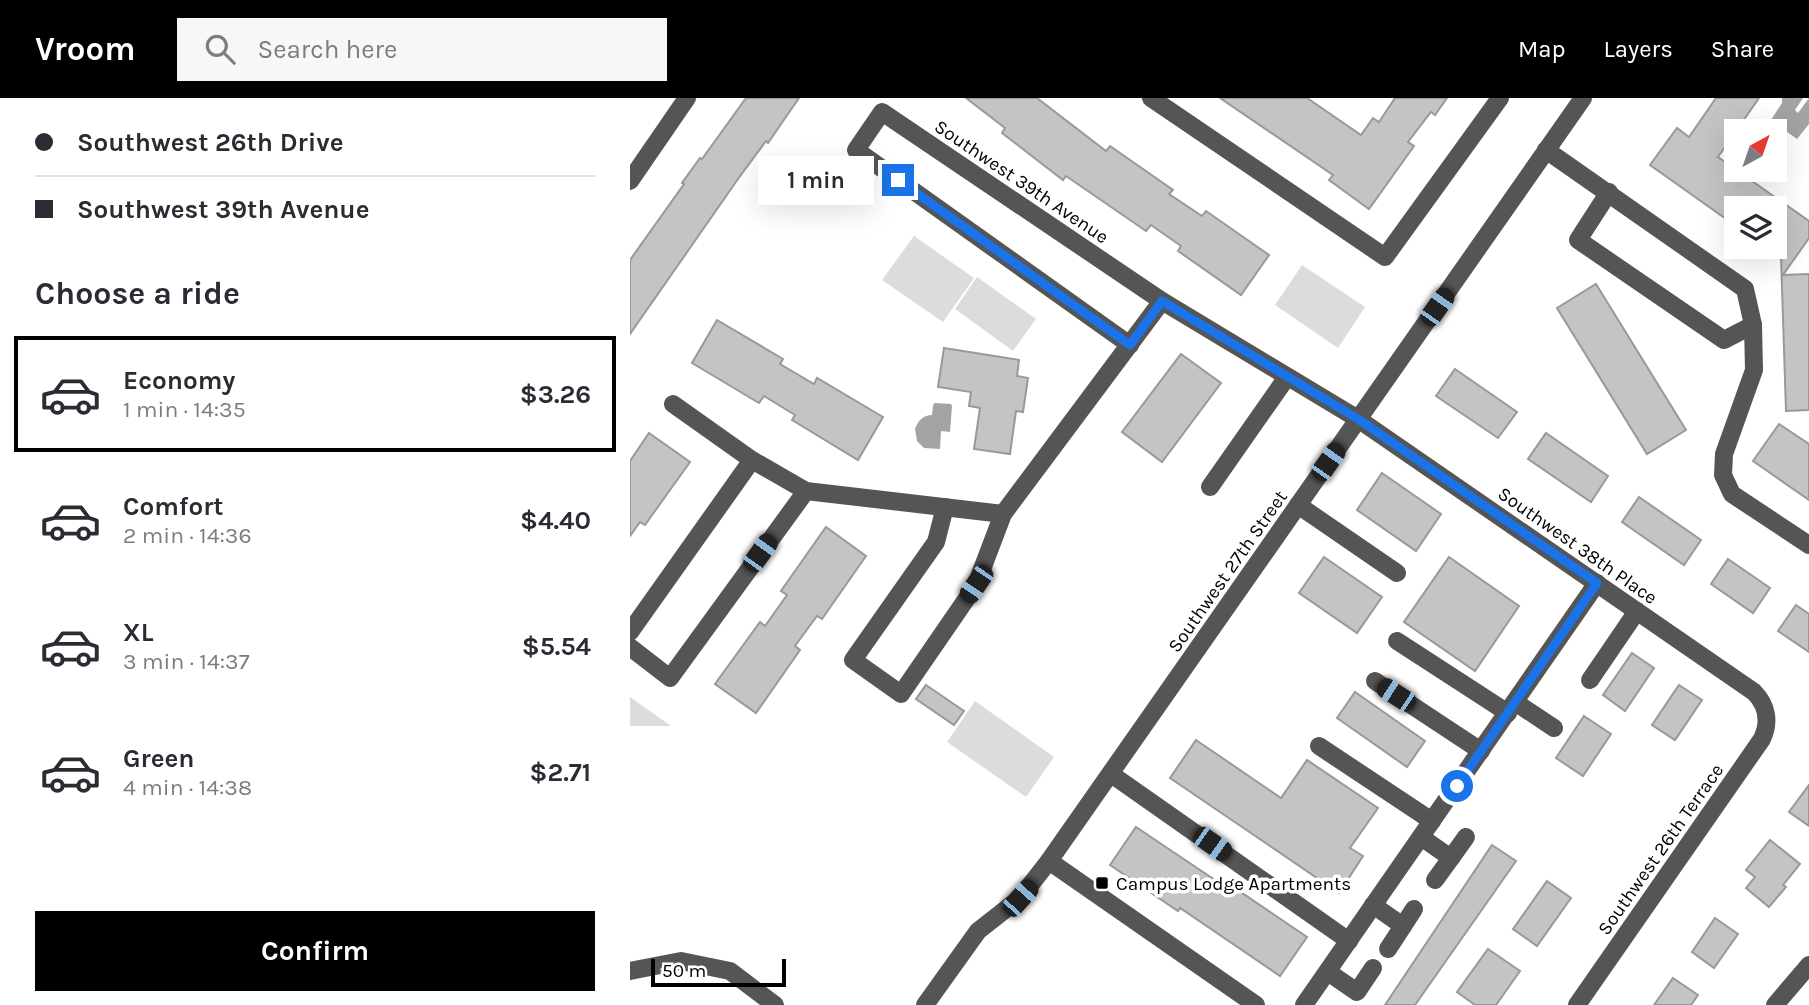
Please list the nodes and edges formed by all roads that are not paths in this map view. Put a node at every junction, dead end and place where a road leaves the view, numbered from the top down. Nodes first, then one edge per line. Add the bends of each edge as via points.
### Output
1 (687, 98) edge
2 (1152, 98) edge
3 (1500, 98) edge
4 (1583, 98) edge
5 (1546, 150) junction
6 (630, 181) edge
7 (1609, 192) junction
8 (1162, 301) junction
9 (1753, 325) junction
10 (1130, 345) junction
11 (1287, 376) junction
12 (673, 404) dead end
13 (1358, 419) junction
14 (752, 460) junction
15 (1210, 487) dead end
16 (806, 491) junction
17 (1298, 505) junction
18 (945, 507) junction
19 (1003, 514) junction
20 (1809, 545) edge
21 (1397, 573) dead end
22 (1597, 583) junction
23 (1637, 611) junction
24 (630, 632) edge
25 (1396, 641) dead end
26 (630, 647) edge
27 (1590, 680) dead end
28 (1375, 681) dead end
29 (1511, 707) junction
30 (1766, 712) joint
31 (1555, 728) dead end
32 (1319, 746) dead end
33 (1481, 751) junction
34 (1111, 774) junction
35 (1432, 821) junction
36 (1421, 837) junction
37 (1466, 837) dead end
38 (1451, 858) junction
39 (1049, 861) junction
40 (1435, 880) dead end
41 (1373, 905) junction
42 (1414, 909) dead end
43 (1403, 926) junction
44 (1349, 941) junction
45 (1388, 949) dead end
46 (1809, 965) edge
47 (1373, 968) dead end
48 (630, 971) edge
49 (1328, 972) junction
50 (1353, 999) edge
51 (775, 1005) edge
52 (925, 1005) edge
53 (1256, 1005) edge
54 (1304, 1005) edge
55 (1577, 1005) edge
56 (1775, 1005) edge

1 - 6 street
2 - 3 street via 1385,257
4 - 5 street, Southwest 27th Street
5 - 7 street
5 - 13 street, Southwest 27th Street
7 - 9 street via 1745,289
7 - 9 street via 1578,240 1724,340
8 - 10 street
8 - 10 street, Southwest 39th Avenue via 882,112 856,150
8 - 11 street, Southwest 39th Avenue
9 - 20 street via 1754,370 1724,454 1723,475 1732,494
10 - 19 street
11 - 13 street, Southwest 39th Avenue
11 - 15 street
12 - 14 street
13 - 17 street, Southwest 27th Street
13 - 22 street, Southwest 38th Place
14 - 16 street
14 - 24 street
16 - 18 street
16 - 26 street via 670,678
17 - 21 street
17 - 34 street, Southwest 27th Street
18 - 19 street
18 - 19 street via 936,542 853,660 901,694 976,584
22 - 23 street, Southwest 38th Place
22 - 29 street
23 - 27 street
23 - 30 street, Southwest 38th Place via 1754,692
25 - 29 street
28 - 33 street
29 - 31 street
29 - 33 street
30 - 55 street, Southwest 26th Terrace via 1762,739
32 - 35 street
33 - 35 street
34 - 39 street, Southwest 27th Street
34 - 44 street
35 - 36 street
36 - 38 street
36 - 41 street
37 - 38 street
38 - 40 street
39 - 52 street, Southwest 27th Street via 1020,898 978,930
39 - 53 street
41 - 43 street
41 - 44 street
42 - 43 street
43 - 45 street
44 - 49 street
46 - 56 street
47 - 50 street
48 - 51 street via 681,961 730,971
49 - 50 street
49 - 54 street

